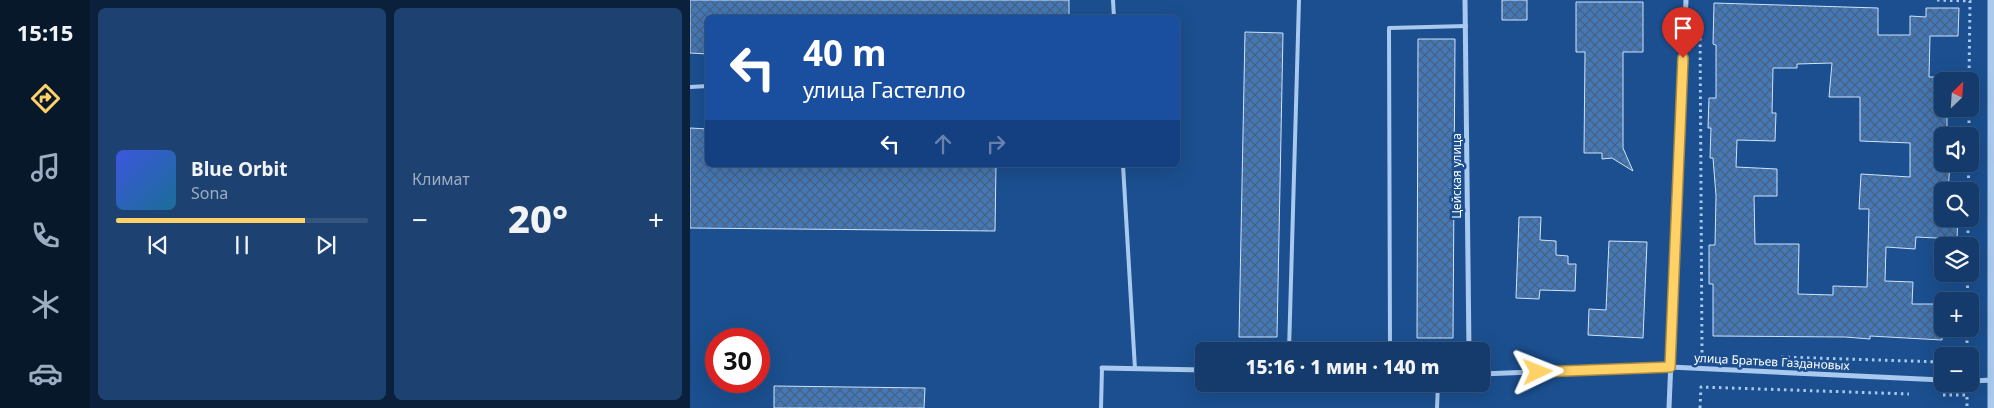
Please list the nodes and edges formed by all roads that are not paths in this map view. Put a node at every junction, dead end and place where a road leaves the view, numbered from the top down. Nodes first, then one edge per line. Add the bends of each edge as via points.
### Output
1 (1113, 0) edge
2 (1299, 0) edge
3 (1465, 0) edge
4 (1686, 0) edge
5 (1992, 0) edge
6 (1114, 15) edge
7 (1466, 26) junction
8 (705, 86) edge
9 (690, 87) edge
10 (1123, 167) edge
11 (1289, 342) edge
12 (1390, 342) edge
13 (1469, 342) edge
14 (1670, 367) junction
15 (1102, 368) joint
16 (1135, 369) junction
17 (1195, 370) edge
18 (1490, 374) edge
19 (1934, 380) edge
20 (1993, 380) edge
21 (1979, 381) edge
22 (1438, 392) edge
23 (1101, 408) edge
24 (1437, 408) edge
25 (1669, 408) edge
26 (1992, 408) edge

1 - 6 lane
2 - 11 lane
3 - 7 street, Цейская улица
4 - 14 street
5 - 20 street
7 - 12 lane via 1389,28
7 - 13 street, Цейская улица
8 - 9 lane
10 - 16 lane
14 - 18 street, улица Братьев Газдановых
14 - 19 street, улица Братьев Газдановых
14 - 25 street
15 - 16 street
15 - 23 lane
16 - 17 street
20 - 21 street
20 - 26 street
22 - 24 lane

